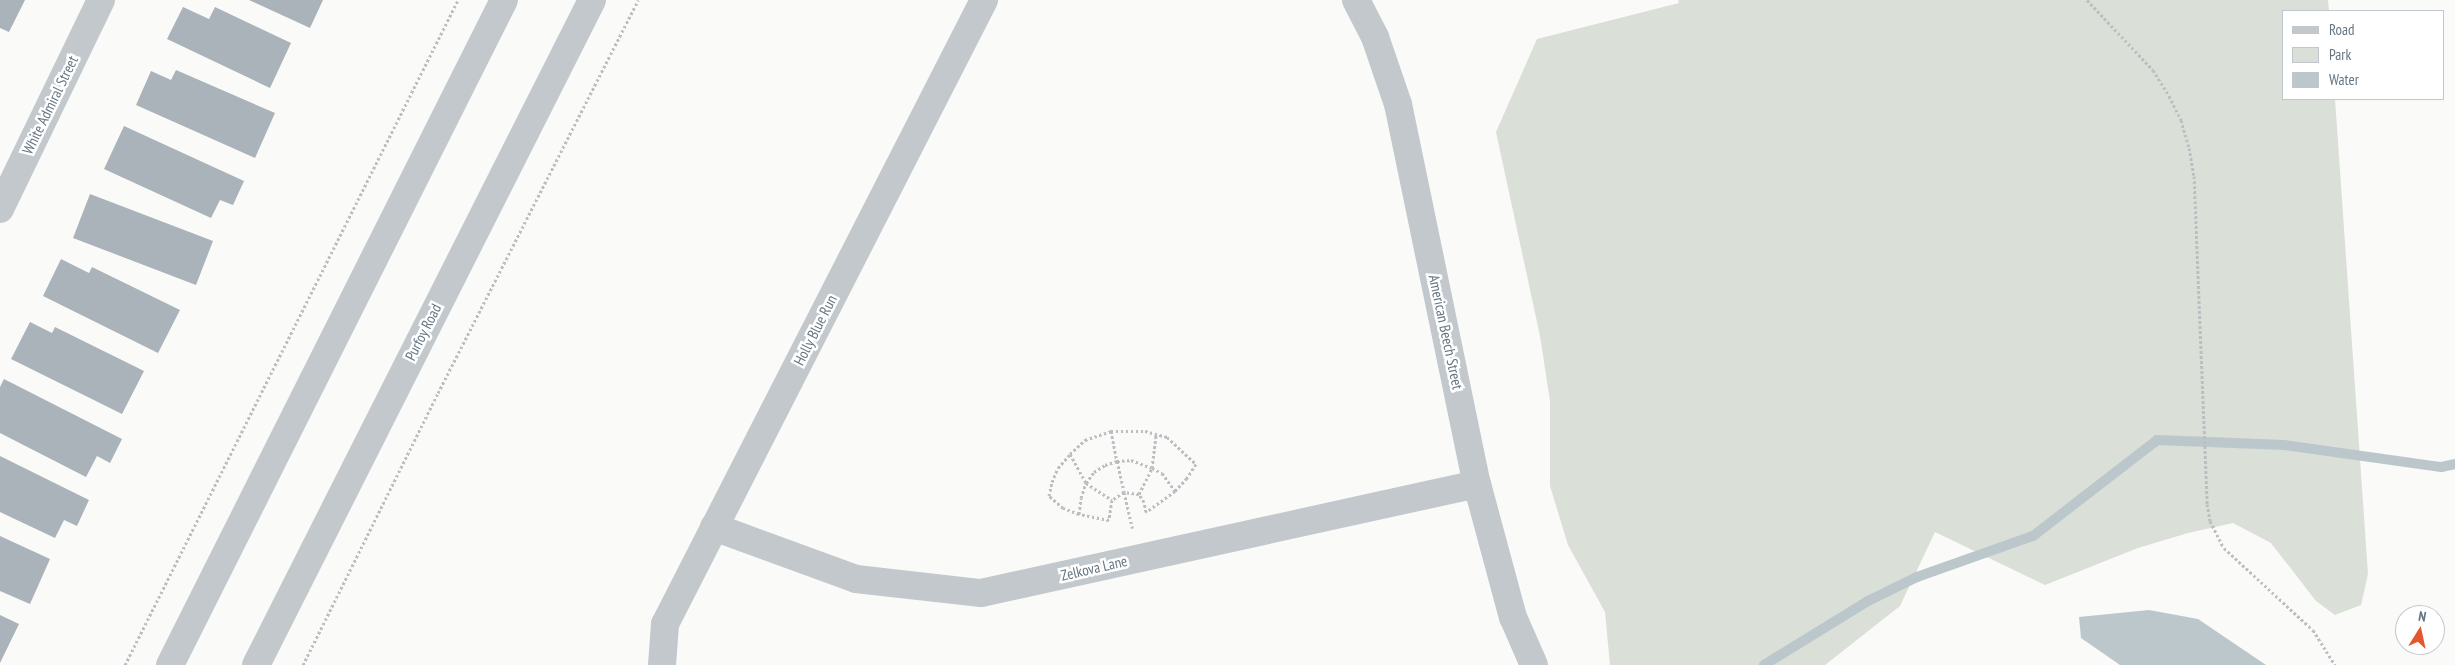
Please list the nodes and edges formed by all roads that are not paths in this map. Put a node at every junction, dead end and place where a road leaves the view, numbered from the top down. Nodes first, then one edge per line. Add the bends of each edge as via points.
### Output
1 (101, 0) edge
2 (504, 0) edge
3 (592, 0) edge
4 (984, 0) edge
5 (1356, 0) edge
6 (0, 209) edge
7 (1477, 484) junction
8 (714, 527) junction
9 (170, 665) edge
10 (256, 665) edge
11 (662, 665) edge
12 (1534, 665) edge

1 - 6 street, White Admiral Street
2 - 9 street
3 - 10 street, Purfoy Road
4 - 8 street, Holly Blue Run
5 - 7 street, American Beech Street via 1375,37 1398,104
7 - 8 street, Zelkova Lane via 981,593 856,579
7 - 12 street, American Beech Street via 1513,617
8 - 11 street, Holly Blue Run via 665,624

